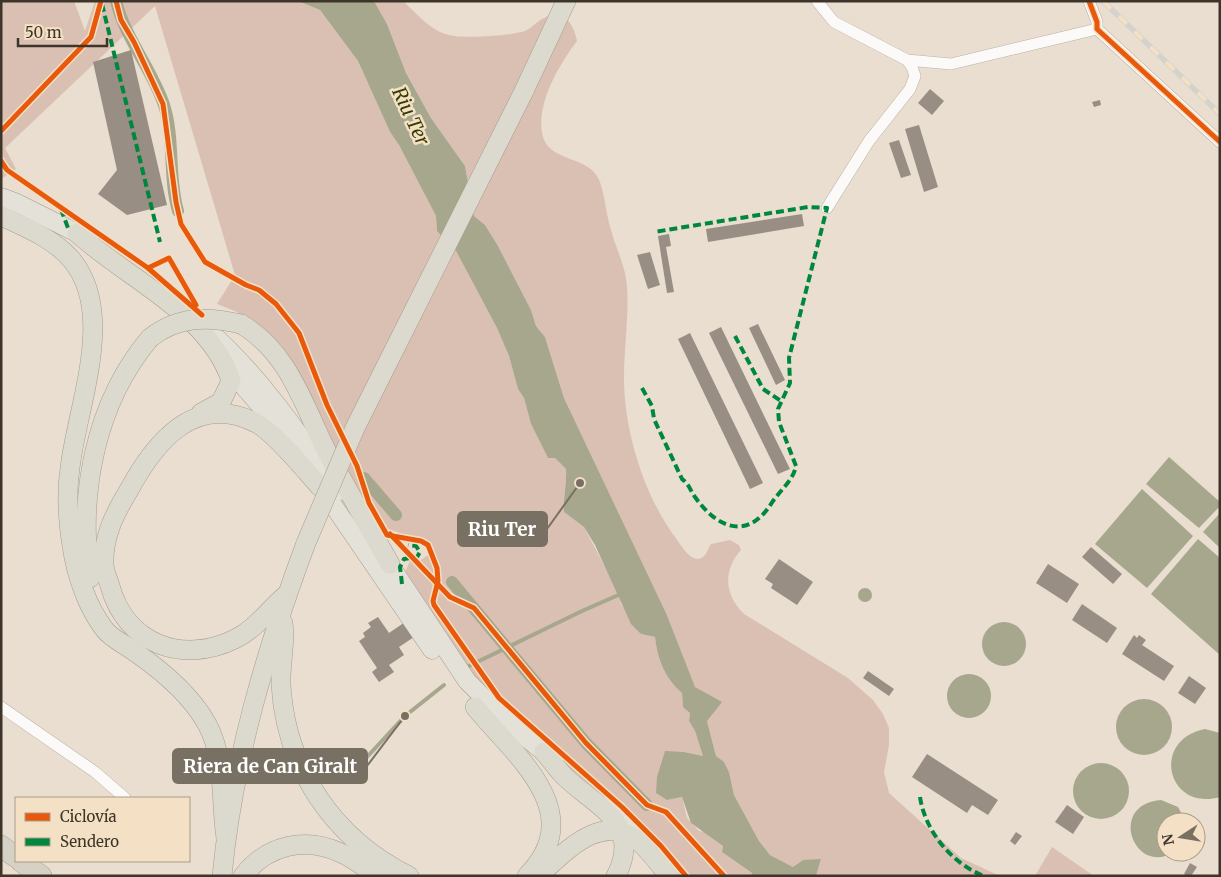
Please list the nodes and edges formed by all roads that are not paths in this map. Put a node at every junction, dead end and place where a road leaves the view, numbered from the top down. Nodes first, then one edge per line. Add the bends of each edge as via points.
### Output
1 (566, 1) edge
2 (817, 1) edge
3 (1089, 1) edge
4 (1097, 29) junction
5 (907, 60) junction
6 (1220, 142) edge
7 (1, 197) edge
8 (827, 208) dead end
9 (1, 211) edge
10 (1, 216) edge
11 (77, 233) junction
12 (226, 366) junction
13 (185, 423) junction
14 (320, 487) junction
15 (390, 564) junction
16 (284, 602) junction
17 (138, 654) junction
18 (1, 707) edge
19 (475, 707) junction
20 (544, 752) junction
21 (124, 797) edge
22 (623, 834) junction
23 (226, 838) junction
24 (1, 846) edge
25 (15, 856) edge
26 (22, 862) edge
27 (41, 876) edge
28 (222, 876) edge
29 (243, 876) edge
30 (377, 876) edge
31 (409, 876) edge
32 (527, 876) edge
33 (538, 876) edge
34 (616, 876) edge
35 (661, 876) edge
36 (668, 876) edge
37 (676, 876) edge

1 - 16 highway, bridge via 355,428
2 - 5 street via 834,22
3 - 4 street
4 - 5 street via 951,64
4 - 6 street
5 - 8 street via 915,76 910,90 869,141
7 - 11 main road
9 - 12 main road via 45,229 108,265 194,333
10 - 17 highway via 49,240 71,259 84,281 93,337 70,467 68,496 72,548 85,594 105,631
11 - 12 highway via 178,311 212,342
11 - 15 main road via 149,279 212,334 263,388 303,439
12 - 13 highway via 230,381 221,402
12 - 14 main road via 272,418
13 - 14 highway via 201,416 229,414 257,423
13 - 16 highway via 156,446 114,515 106,541 104,565 115,606 138,632 154,643 197,651 236,639
14 - 19 main road via 440,662
15 - 17 highway, bridge via 349,493 283,362 254,332 241,324 218,318 188,319 150,338 131,361 118,384 102,427 88,489 85,544 90,580 98,605 113,629
15 - 20 main road via 467,681 508,723
16 - 23 highway via 248,728
16 - 31 highway via 283,703 286,725 302,769 330,815 350,835 388,865
17 - 23 highway via 192,702 207,724 218,749
18 - 21 street via 95,772
19 - 22 main road
19 - 32 highway via 536,777 547,804 551,829 549,841 540,861
20 - 22 highway via 564,775 614,817
20 - 37 main road via 609,805
22 - 33 highway via 607,830 593,833
22 - 34 highway via 625,848
22 - 35 main road
22 - 36 highway via 637,840
23 - 28 highway
24 - 25 highway
26 - 27 highway
29 - 30 highway via 259,859 293,844 312,844 342,853

